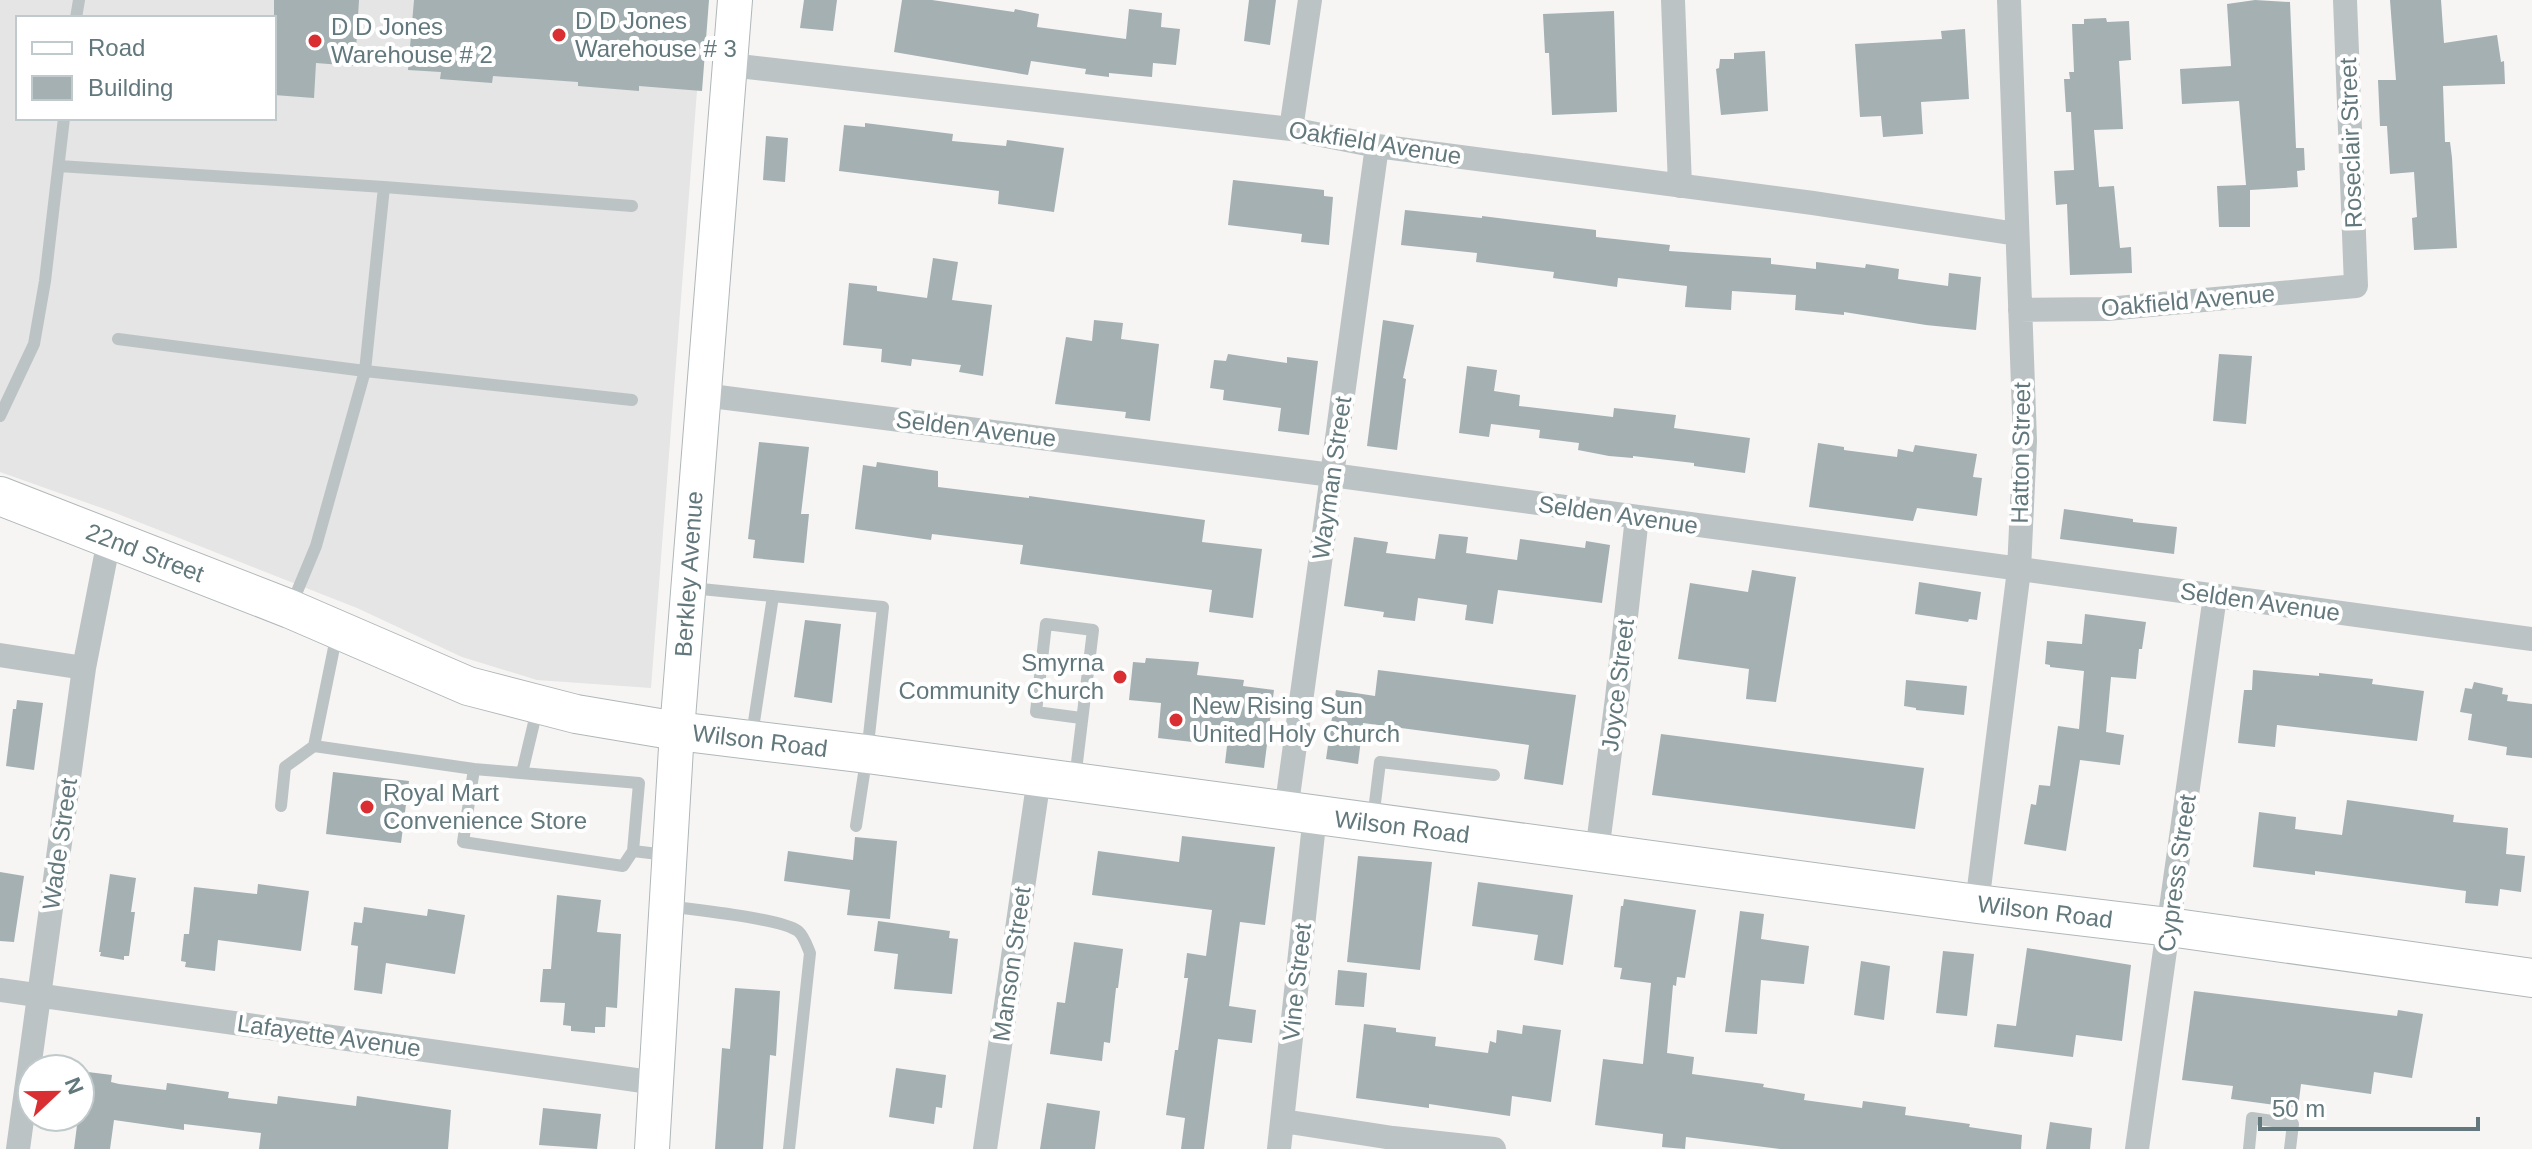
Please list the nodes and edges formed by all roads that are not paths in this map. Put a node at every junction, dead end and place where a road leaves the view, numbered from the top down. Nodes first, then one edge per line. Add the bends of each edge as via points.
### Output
1 (735, 0) edge
2 (1310, 0) edge
3 (1673, 0) edge
4 (2009, 0) edge
5 (2345, 0) edge
6 (730, 65) junction
7 (64, 120) edge
8 (1291, 129) junction
9 (1377, 146) junction
10 (59, 166) junction
11 (1680, 186) junction
12 (384, 187) junction
13 (632, 206) dead end
14 (2017, 234) junction
15 (2356, 286) joint
16 (2020, 310) junction
17 (118, 339) dead end
18 (365, 371) junction
19 (703, 395) junction
20 (632, 400) dead end
21 (0, 416) edge
22 (1332, 475) junction
23 (0, 496) edge
24 (1637, 517) junction
25 (109, 540) junction
26 (2019, 570) junction
27 (688, 588) junction
28 (773, 596) junction
29 (2215, 596) junction
30 (290, 609) junction
31 (337, 629) junction
32 (2532, 639) edge
33 (0, 655) edge
34 (84, 668) junction
35 (538, 704) junction
36 (1081, 718) junction
37 (677, 731) junction
38 (752, 740) junction
39 (314, 746) junction
40 (867, 754) junction
41 (474, 769) junction
42 (522, 773) junction
43 (1494, 775) dead end
44 (1057, 780) junction
45 (281, 806) dead end
46 (1300, 813) junction
47 (1373, 823) junction
48 (856, 826) dead end
49 (633, 851) junction
50 (1597, 852) junction
51 (671, 856) junction
52 (1977, 904) junction
53 (668, 906) junction
54 (2169, 927) junction
55 (2532, 978) edge
56 (0, 990) edge
57 (39, 995) junction
58 (657, 1083) junction
59 (1283, 1121) junction
60 (18, 1149) edge
61 (652, 1149) edge
62 (789, 1149) edge
63 (985, 1149) edge
64 (1279, 1149) edge
65 (1494, 1149) edge
66 (2137, 1149) edge
67 (2249, 1149) edge
68 (2290, 1149) edge

1 - 6 street, Berkley Avenue
2 - 8 street
3 - 11 street
4 - 14 street, Hatton Street
5 - 15 street, Roseclair Street
6 - 8 street, Oakfield Avenue
6 - 19 street, Berkley Avenue
7 - 10 lane
8 - 9 street, Oakfield Avenue
9 - 11 street, Oakfield Avenue
9 - 22 street, Wayman Street
10 - 12 lane
10 - 21 lane via 34,344
11 - 14 street, Oakfield Avenue
12 - 13 lane
12 - 18 lane
14 - 16 street, Hatton Street
15 - 16 street, Oakfield Avenue via 2107,309
16 - 26 street, Hatton Street via 2025,441
17 - 18 lane
18 - 20 lane
18 - 30 lane via 316,546
19 - 22 street, Selden Avenue
19 - 27 street, Berkley Avenue
22 - 24 street, Selden Avenue
22 - 46 street, Wayman Street
23 - 25 main road, 22nd Street
24 - 26 street, Selden Avenue
24 - 50 street, Joyce Street
25 - 30 main road, 22nd Street
25 - 34 street, Wade Street
26 - 29 street, Selden Avenue
26 - 52 street, Hatton Street
27 - 28 lane
27 - 37 street, Berkley Avenue
28 - 38 lane
28 - 40 lane via 883,607
29 - 32 street, Selden Avenue
29 - 54 street, Cypress Street
30 - 31 main road, Wilson Road
31 - 35 main road, Wilson Road via 468,686
31 - 39 lane
33 - 34 street
34 - 57 street, Wade Street
35 - 37 main road, Wilson Road
35 - 42 lane
36 - 36 lane via 1093,630 1046,624 1036,712
36 - 44 lane
37 - 38 main road, Wilson Road
37 - 51 street, Berkley Avenue
38 - 40 main road, Wilson Road
39 - 41 lane
39 - 45 lane via 285,767
40 - 44 main road, Wilson Road
40 - 48 lane
41 - 42 lane
41 - 49 lane via 463,842 623,866
42 - 49 lane via 639,783
43 - 47 lane via 1380,762
44 - 46 main road, Wilson Road
44 - 63 street, Manson Street
46 - 47 main road, Wilson Road
46 - 59 street, Vine Street
47 - 50 main road, Wilson Road
49 - 51 lane
50 - 52 main road, Wilson Road
51 - 53 street, Berkley Avenue
52 - 54 main road, Wilson Road
53 - 58 street, Berkley Avenue
53 - 62 lane via 766,921 797,931 806,942 810,953
54 - 55 main road, Wilson Road
54 - 66 street, Cypress Street
56 - 57 street, Lafayette Avenue
57 - 58 street, Lafayette Avenue
57 - 60 street, Wade Street
58 - 61 street, Berkley Avenue
59 - 64 street, Vine Street
59 - 65 street
67 - 68 lane via 2252,1118 2293,1124

